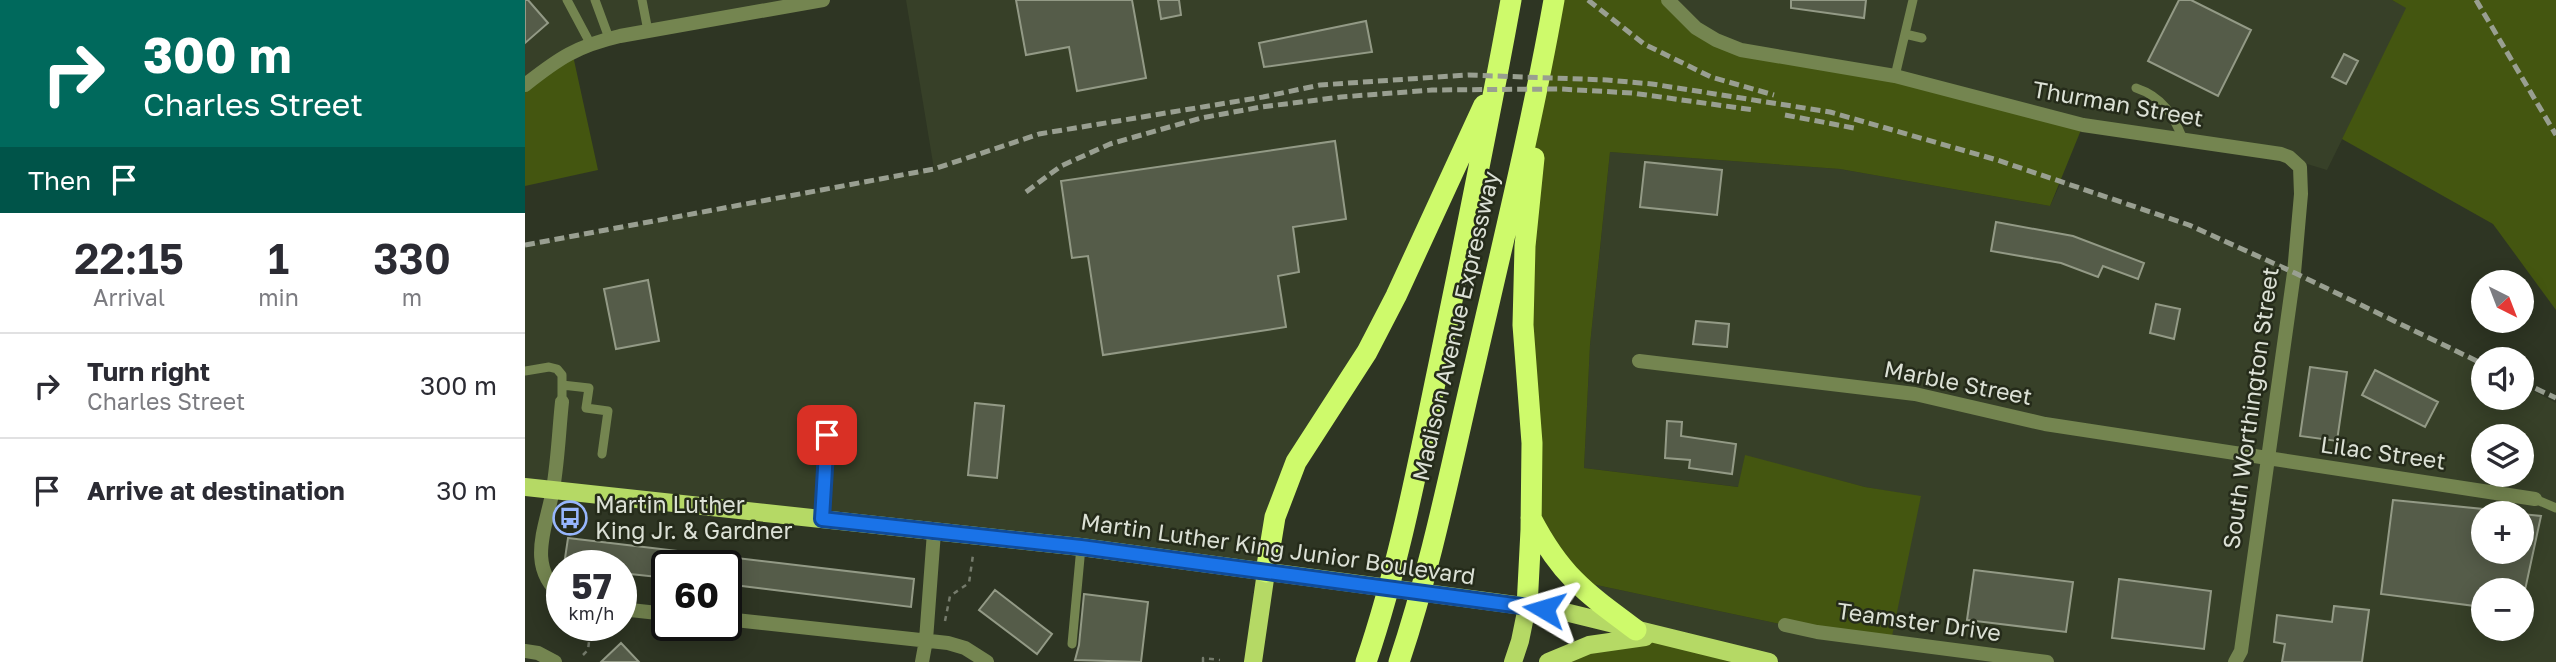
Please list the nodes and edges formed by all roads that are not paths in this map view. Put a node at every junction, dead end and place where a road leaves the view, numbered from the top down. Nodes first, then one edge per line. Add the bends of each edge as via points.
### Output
1 (567, 0) edge
2 (595, 0) edge
3 (642, 0) edge
4 (823, 0) edge
5 (1511, 0) edge
6 (1554, 0) edge
7 (1668, 0) edge
8 (1913, 0) edge
9 (799, 2) edge
10 (647, 31) junction
11 (1905, 34) junction
12 (609, 38) junction
13 (1923, 38) dead end
14 (590, 43) junction
15 (1498, 75) junction
16 (1895, 76) junction
17 (525, 85) edge
18 (2136, 88) dead end
19 (2183, 139) junction
20 (2294, 160) joint
21 (1525, 174) junction
22 (1639, 361) dead end
23 (525, 371) edge
24 (562, 385) junction
25 (562, 401) joint
26 (827, 435) dead end
27 (602, 454) dead end
28 (2266, 459) junction
29 (525, 487) edge
30 (553, 490) junction
31 (2535, 499) joint
32 (2556, 508) edge
33 (1531, 518) junction
34 (822, 519) junction
35 (934, 532) junction
36 (1081, 547) junction
37 (1266, 572) junction
38 (546, 576) edge
39 (1527, 607) junction
40 (742, 621) edge
41 (1785, 625) dead end
42 (1636, 630) junction
43 (1660, 635) junction
44 (926, 640) junction
45 (1072, 644) dead end
46 (525, 651) edge
47 (555, 662) edge
48 (922, 662) edge
49 (987, 662) edge
50 (1253, 662) edge
51 (1366, 662) edge
52 (1399, 662) edge
53 (1513, 662) edge
54 (1548, 662) edge
55 (1769, 662) edge
56 (2046, 662) edge
57 (2235, 662) edge

1 - 14 lane
2 - 12 lane
3 - 10 lane
4 - 9 street
5 - 15 highway, Madison Avenue Expressway
6 - 21 highway
7 - 16 street, Thurman Street via 1696,28 1741,50
8 - 11 lane
9 - 10 street
10 - 12 street
11 - 13 lane
11 - 16 lane
12 - 14 street
14 - 17 street via 556,60
15 - 37 highway via 1397,296 1292,471 1275,517
15 - 51 highway, Madison Avenue Expressway via 1411,498
16 - 19 street, Thurman Street via 2083,125
18 - 19 lane via 2168,108
19 - 20 street, Thurman Street
20 - 28 street, South Worthington Street via 2301,179 2295,258
21 - 33 highway via 1523,325 1532,443
21 - 52 highway, Madison Avenue Expressway
22 - 28 street, Marble Street via 1915,394 2045,424
23 - 24 lane via 557,369
24 - 25 lane
24 - 27 lane via 589,388 586,408 608,411
25 - 30 street
26 - 34 street
28 - 31 street, Lilac Street
28 - 57 street, South Worthington Street via 2241,652
29 - 30 main road, Martin Luther King Junior Boulevard
30 - 34 main road, Martin Luther King Junior Boulevard
30 - 38 street via 540,557
31 - 32 lane
33 - 39 highway
33 - 42 highway via 1567,574
34 - 35 main road, Martin Luther King Junior Boulevard
35 - 36 main road, Martin Luther King Junior Boulevard
35 - 44 street
36 - 37 main road, Martin Luther King Junior Boulevard
36 - 45 lane
37 - 39 main road, Martin Luther King Junior Boulevard
37 - 50 main road
39 - 42 main road, Martin Luther King Junior Boulevard
39 - 53 main road
40 - 44 street
41 - 56 street, Teamster Drive
42 - 43 main road, Martin Luther King Junior Boulevard
43 - 54 main road via 1589,645
43 - 55 main road, Martin Luther King Junior Boulevard
44 - 48 street
44 - 49 street via 965,648
46 - 47 street

